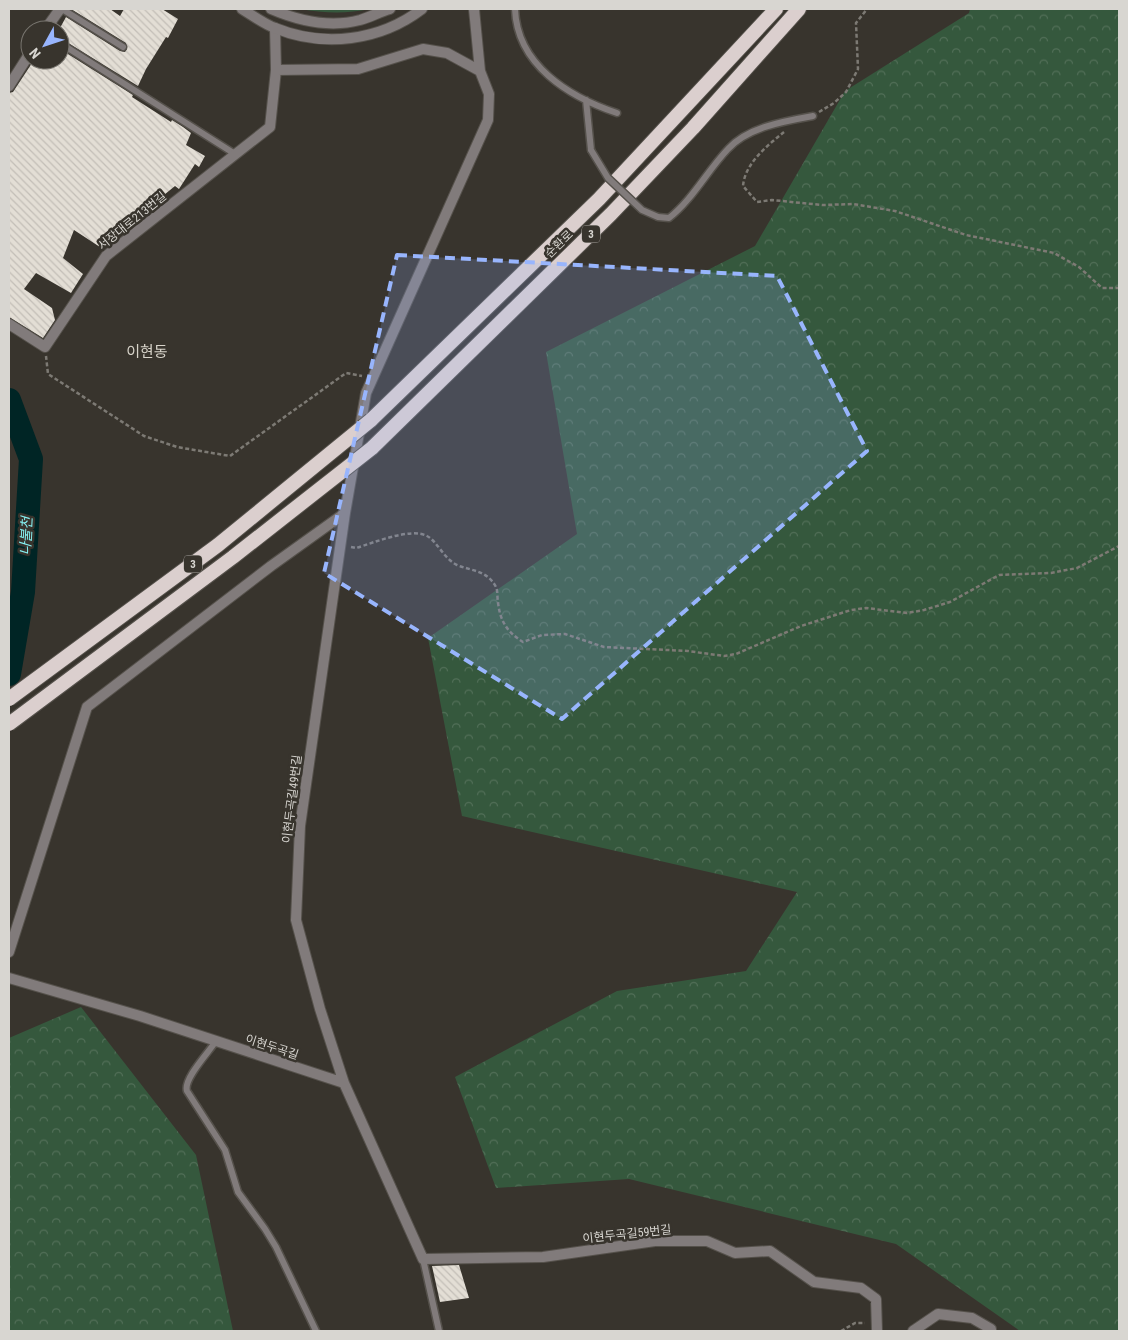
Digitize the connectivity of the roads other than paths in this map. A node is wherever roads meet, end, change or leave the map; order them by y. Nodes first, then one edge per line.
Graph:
1 (61, 9) edge
2 (242, 9) edge
3 (272, 9) edge
4 (390, 9) edge
5 (422, 9) edge
6 (474, 9) edge
7 (515, 9) edge
8 (776, 9) edge
9 (798, 9) edge
10 (53, 20) edge
11 (275, 28) junction
12 (123, 48) dead end
13 (70, 49) edge
14 (20, 69) edge
15 (276, 70) junction
16 (480, 71) junction
17 (9, 86) edge
18 (586, 100) junction
19 (617, 113) dead end
20 (813, 116) road end
21 (235, 154) junction
22 (9, 324) edge
23 (344, 513) junction
24 (9, 699) edge
25 (9, 724) edge
26 (9, 952) edge
27 (9, 978) edge
28 (216, 1041) junction
29 (344, 1083) junction
30 (423, 1259) junction
31 (316, 1331) edge
32 (439, 1331) edge
33 (877, 1331) edge
34 (913, 1331) edge
35 (991, 1331) edge

1 - 10 street
1 - 12 lane
2 - 11 street
3 - 4 street
5 - 11 street
6 - 16 street, 이현두곡길49번길
7 - 18 lane
8 - 24 highway, 순환로 / 3, bridge
9 - 25 highway, 순환로 / 3, bridge
11 - 15 street, 서장대로213번길
13 - 21 lane
14 - 17 street
15 - 16 street
15 - 21 street, 서장대로213번길
16 - 23 street, 이현두곡길49번길
18 - 19 lane
18 - 20 lane, bridge
21 - 22 street, 서장대로213번길
23 - 26 street
23 - 29 street, 이현두곡길49번길
27 - 28 street, 이현두곡길
28 - 29 street, 이현두곡길
28 - 31 lane
29 - 30 street
30 - 32 lane
30 - 33 street, 이현두곡길59번길
34 - 35 street

